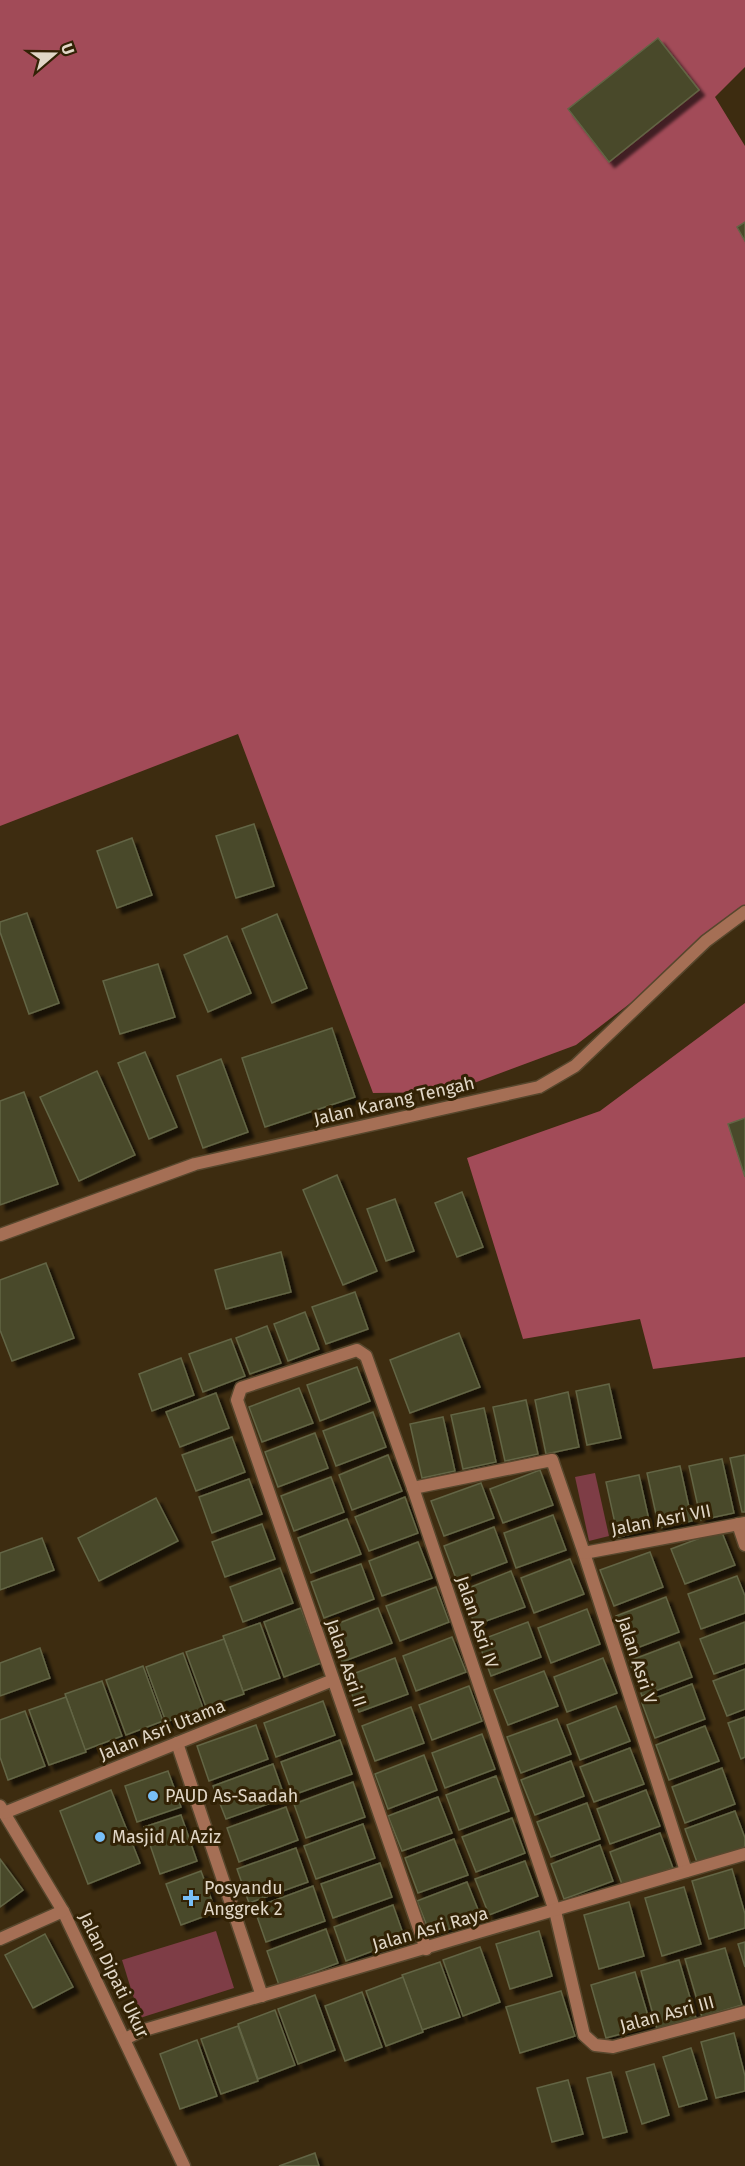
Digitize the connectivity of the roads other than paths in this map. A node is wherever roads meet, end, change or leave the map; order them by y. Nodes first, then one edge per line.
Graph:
1 (745, 912) edge
2 (0, 1235) edge
3 (357, 1350) joint
4 (413, 1488) junction
5 (742, 1523) edge
6 (745, 1545) edge
7 (584, 1553) junction
8 (333, 1680) junction
9 (177, 1743) junction
10 (2, 1810) edge
11 (745, 1854) edge
12 (686, 1872) junction
13 (63, 1911) junction
14 (555, 1911) junction
15 (0, 1940) edge
16 (426, 1949) junction
17 (262, 1996) junction
18 (745, 2012) edge
19 (125, 2039) junction
20 (184, 2166) edge

1 - 2 street, Jalan Karang Tengah
3 - 4 street, Jalan Asri IV
3 - 8 street, Jalan Asri II
4 - 7 street, Jalan Asri V
4 - 14 street, Jalan Asri IV
5 - 6 street
5 - 7 street, Jalan Asri VII
7 - 12 street, Jalan Asri V
8 - 9 street, Jalan Asri Utama
8 - 16 street, Jalan Asri II
9 - 10 street, Jalan Asri Utama
9 - 17 street
10 - 13 street, Jalan Dipati Ukur
11 - 12 street, Jalan Asri Raya
12 - 14 street, Jalan Asri Raya
13 - 15 street
13 - 19 street, Jalan Dipati Ukur
14 - 16 street, Jalan Asri Raya
14 - 18 street, Jalan Asri III
16 - 17 street, Jalan Asri Raya
17 - 19 street, Jalan Asri Raya
19 - 20 street, Jalan Dipati Ukur

